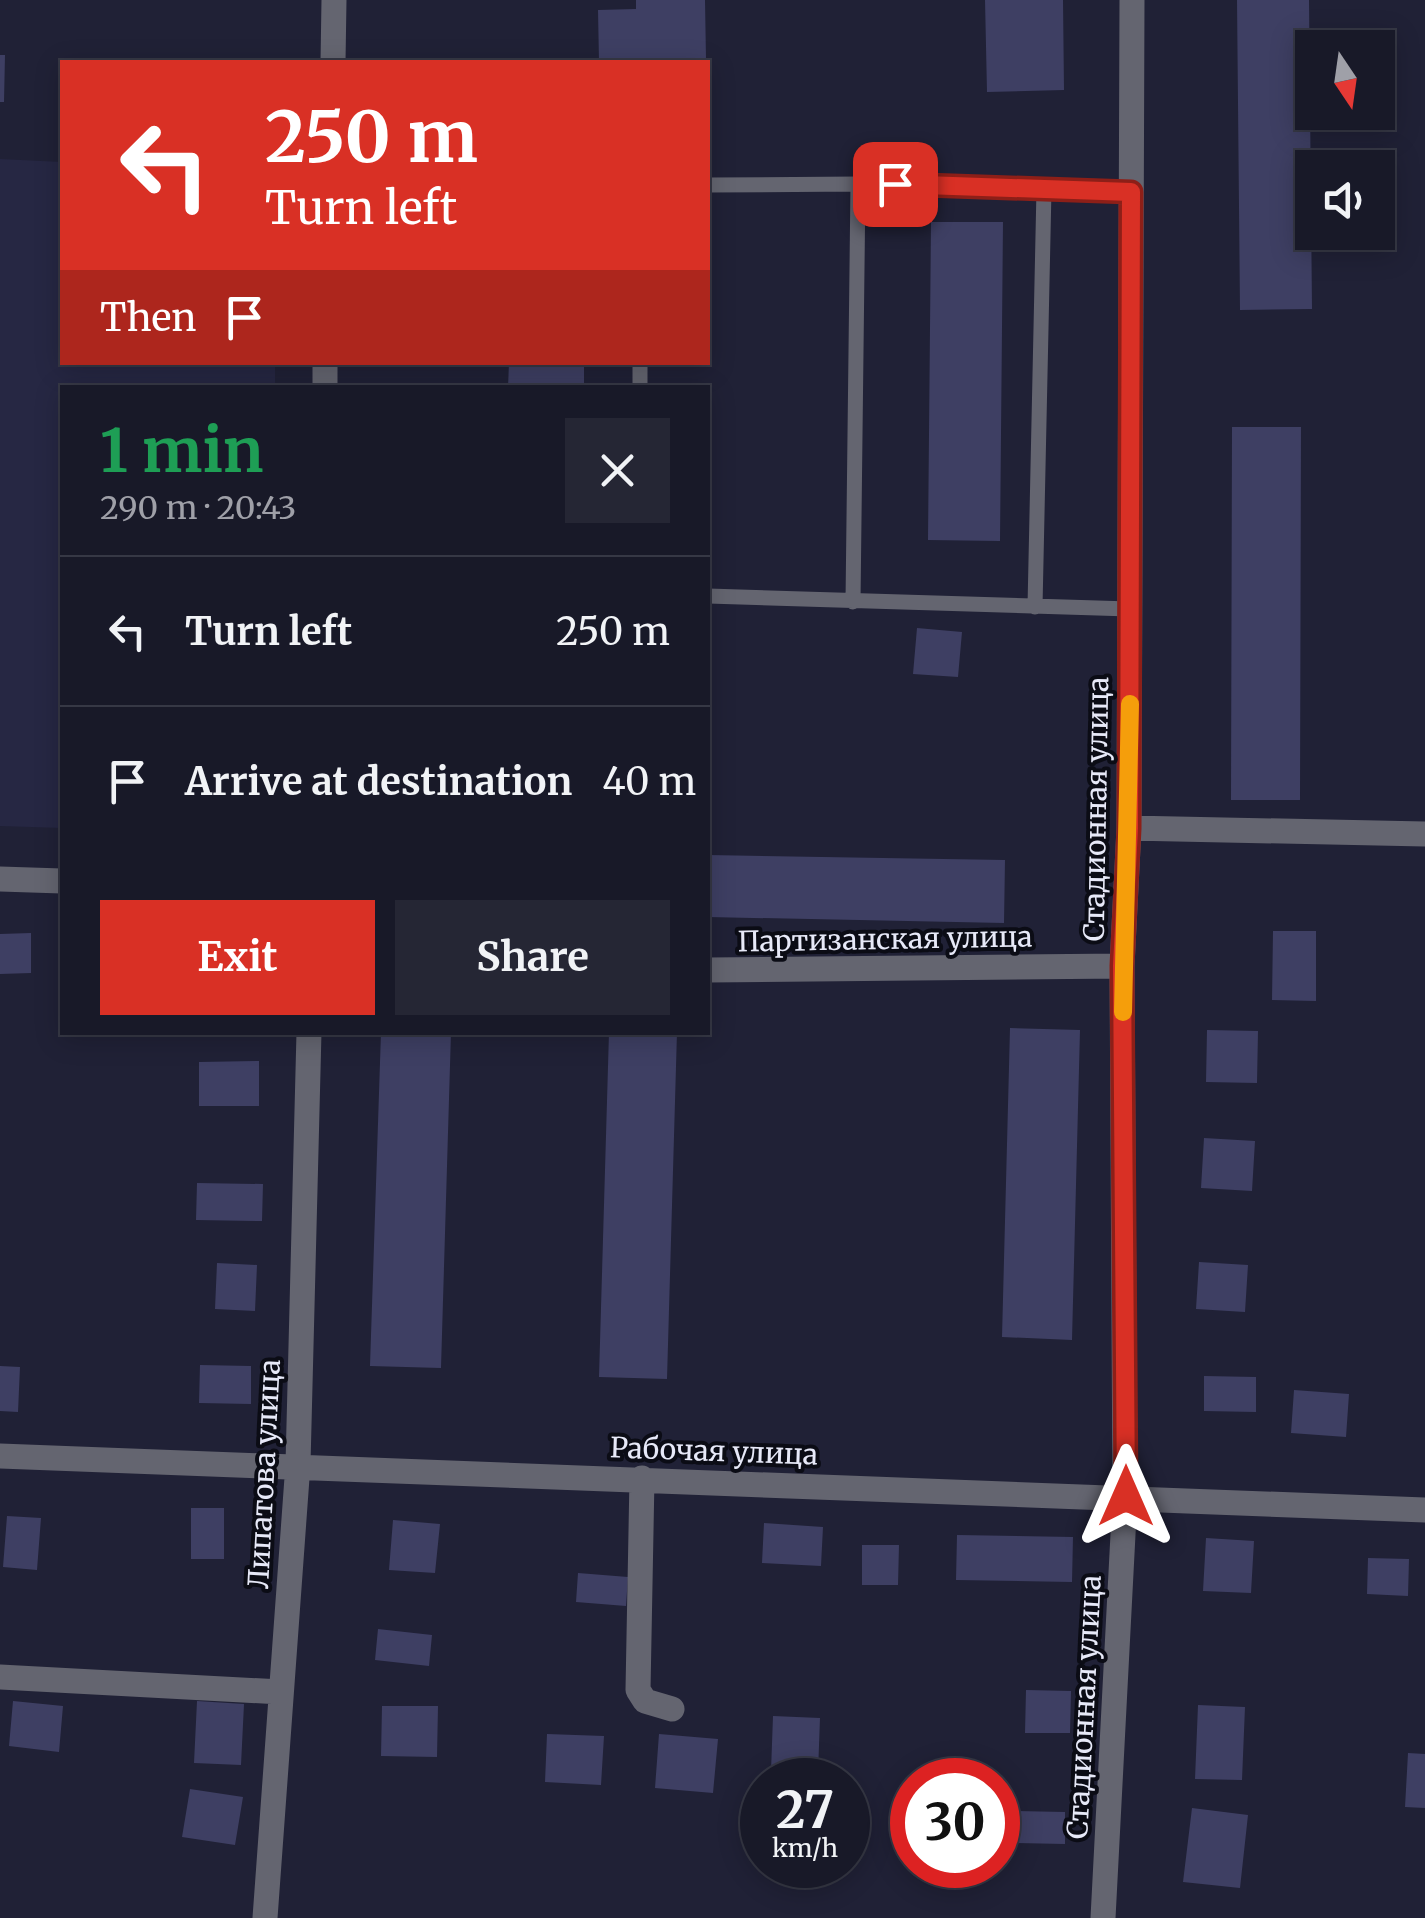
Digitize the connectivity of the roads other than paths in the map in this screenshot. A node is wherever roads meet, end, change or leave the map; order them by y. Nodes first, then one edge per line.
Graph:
1 (334, 0) edge
2 (1132, 0) edge
3 (333, 60) edge
4 (858, 184) junction
5 (710, 185) edge
6 (1044, 188) junction
7 (1131, 192) junction
8 (710, 596) edge
9 (853, 602) junction
10 (1035, 607) junction
11 (1130, 609) junction
12 (1129, 828) junction
13 (1425, 834) edge
14 (0, 879) edge
15 (60, 881) edge
16 (1122, 966) junction
17 (710, 970) edge
18 (309, 1035) edge
19 (0, 1456) edge
20 (298, 1464) junction
21 (642, 1478) junction
22 (1126, 1496) junction
23 (1425, 1510) edge
24 (0, 1678) edge
25 (282, 1692) junction
26 (672, 1709) dead end
27 (265, 1918) edge
28 (1103, 1918) edge

1 - 3 street
2 - 7 street, Стадионная улица
4 - 5 lane
4 - 6 lane
4 - 9 lane
6 - 7 lane
6 - 10 lane
7 - 11 street, Стадионная улица
8 - 9 lane
9 - 10 lane
10 - 11 lane
11 - 12 street, Стадионная улица
12 - 13 street
12 - 16 street, Стадионная улица
14 - 15 street
16 - 17 street, Партизанская улица
16 - 22 street, Стадионная улица
18 - 20 street, Липатова улица
19 - 20 street, Рабочая улица
20 - 21 street, Рабочая улица
20 - 25 street, Липатова улица
21 - 22 street, Рабочая улица
21 - 26 street
22 - 23 street, Рабочая улица
22 - 28 street, Стадионная улица
24 - 25 street
25 - 27 street, Липатова улица

